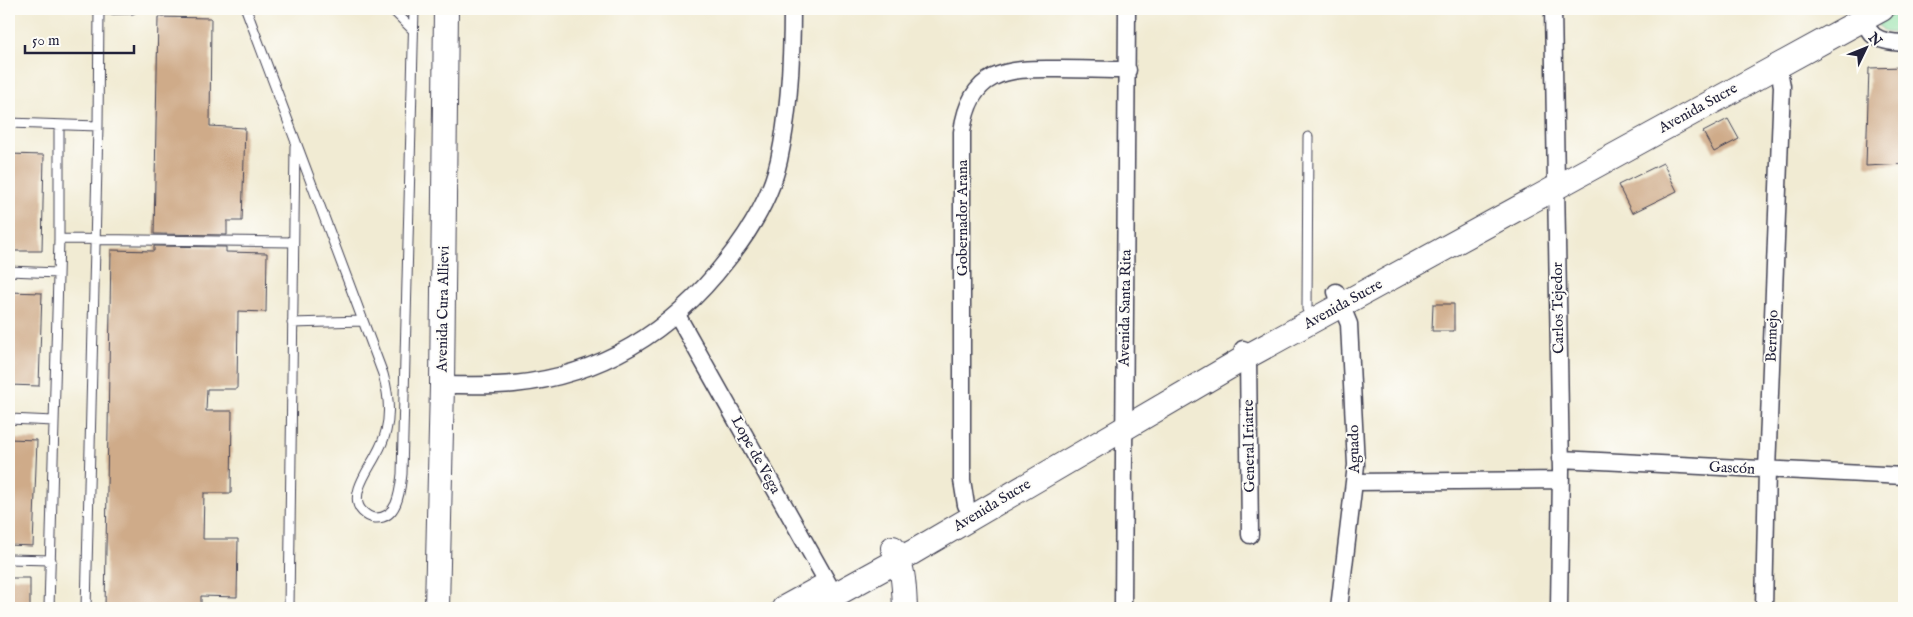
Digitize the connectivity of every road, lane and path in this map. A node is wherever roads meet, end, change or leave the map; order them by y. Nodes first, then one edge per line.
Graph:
1 (99, 9) edge
2 (132, 9) edge
3 (246, 9) edge
4 (392, 9) edge
5 (414, 9) edge
6 (446, 9) edge
7 (792, 9) edge
8 (1127, 9) edge
9 (1553, 9) edge
10 (1865, 11) edge
11 (413, 30) junction
12 (1904, 43) edge
13 (1778, 65) junction
14 (1128, 70) junction
15 (9, 123) edge
16 (59, 125) junction
17 (98, 126) junction
18 (1308, 137) dead end
19 (295, 139) junction
20 (1555, 180) junction
21 (59, 239) junction
22 (96, 240) junction
23 (294, 242) junction
24 (9, 271) edge
25 (58, 273) junction
26 (1339, 298) junction
27 (1307, 309) junction
28 (677, 315) junction
29 (363, 321) junction
30 (292, 323) junction
31 (1245, 352) junction
32 (442, 385) junction
33 (9, 419) edge
34 (1124, 420) junction
35 (54, 421) junction
36 (1560, 459) junction
37 (1767, 470) junction
38 (1904, 476) edge
39 (1560, 480) junction
40 (1354, 482) junction
41 (966, 506) junction
42 (1250, 535) dead end
43 (896, 553) junction
44 (9, 559) edge
45 (51, 560) junction
46 (832, 589) junction
47 (49, 608) edge
48 (86, 608) edge
49 (288, 608) edge
50 (437, 608) edge
51 (784, 608) edge
52 (811, 608) edge
53 (905, 608) edge
54 (1123, 608) edge
55 (1339, 608) edge
56 (1559, 608) edge
57 (1764, 608) edge

1 - 2 lane
1 - 17 lane
3 - 19 lane
4 - 11 lane
5 - 11 lane
6 - 32 main road, Avenida Cura Allievi
7 - 28 street
8 - 14 street, Avenida Santa Rita
9 - 20 street, Carlos Tejedor
10 - 12 street
10 - 13 main road, Avenida Sucre
10 - 20 main road, Avenida Sucre
11 - 29 lane
13 - 20 main road, Avenida Sucre
13 - 37 street, Bermejo
14 - 34 street, Avenida Santa Rita
14 - 41 street, Gobernador Arana
15 - 16 lane
16 - 17 lane
16 - 21 lane
17 - 22 lane
18 - 27 lane
19 - 23 lane
19 - 29 lane
20 - 26 main road, Avenida Sucre
20 - 36 street, Carlos Tejedor
21 - 22 lane
21 - 25 lane
22 - 23 lane
22 - 48 lane
23 - 30 lane
24 - 25 lane
25 - 35 lane
26 - 27 main road, Avenida Sucre
26 - 31 main road, Avenida Sucre
26 - 40 street, Aguado
27 - 31 main road, Avenida Sucre
28 - 32 street
28 - 46 street, Lope de Vega
29 - 30 lane
30 - 49 lane
31 - 34 main road, Avenida Sucre
31 - 42 street, General Iriarte
32 - 50 main road, Avenida Cura Allievi
33 - 35 lane
34 - 41 main road, Avenida Sucre
34 - 43 main road, Avenida Sucre
34 - 54 street, Avenida Santa Rita
35 - 45 lane
36 - 37 street, Gascón
36 - 39 street, Carlos Tejedor
37 - 38 street, Gascón
37 - 57 street, Bermejo
39 - 40 street
39 - 56 street, Carlos Tejedor
40 - 55 street, Aguado
41 - 43 main road, Avenida Sucre
43 - 46 main road, Avenida Sucre
43 - 53 main road
44 - 45 lane
45 - 47 lane
46 - 51 main road, Avenida Sucre
46 - 52 main road, Avenida Sucre

